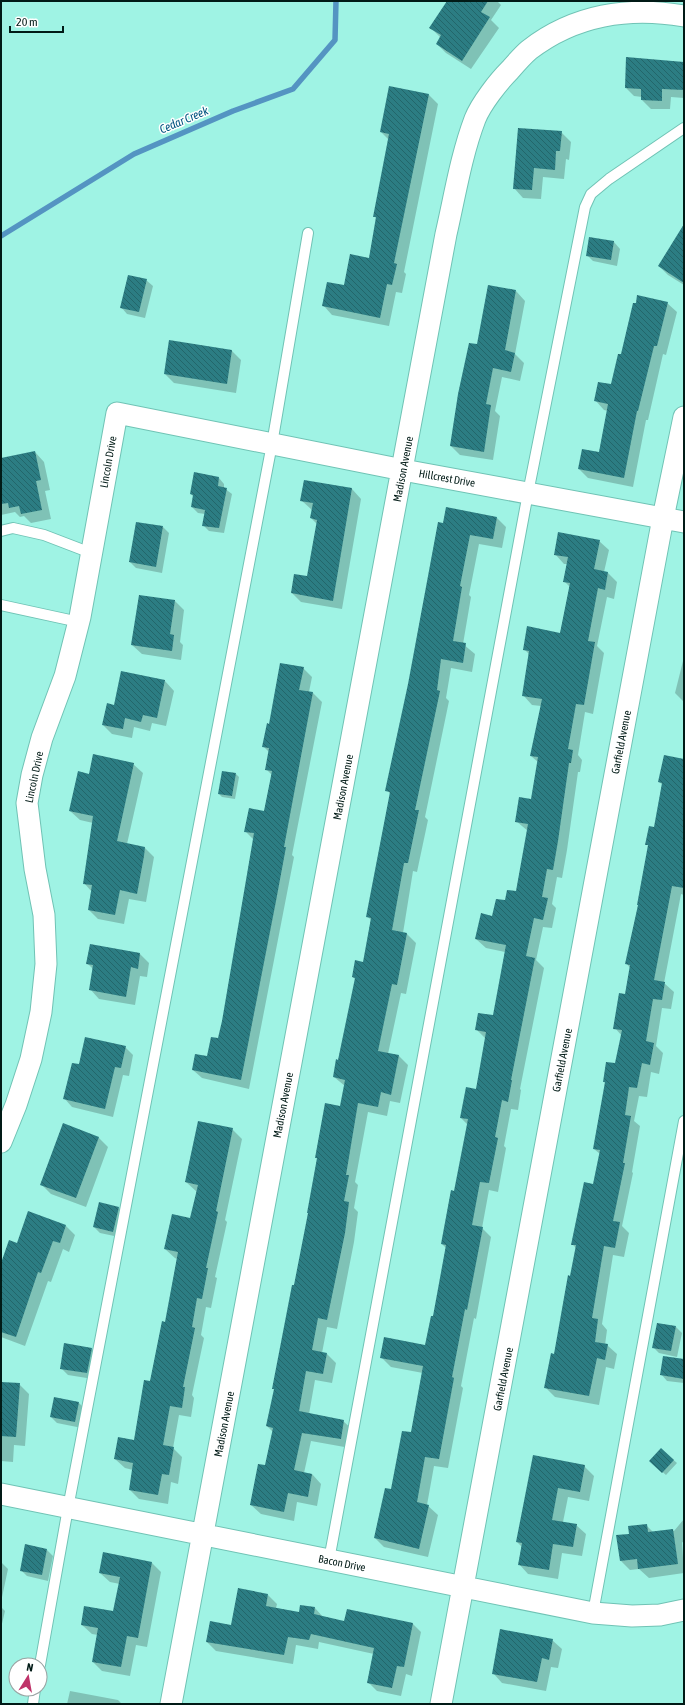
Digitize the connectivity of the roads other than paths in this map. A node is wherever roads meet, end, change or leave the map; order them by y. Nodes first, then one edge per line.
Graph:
1 (684, 16) edge
2 (684, 128) edge
3 (308, 233) dead end
4 (117, 413) joint
5 (684, 417) edge
6 (272, 444) junction
7 (403, 470) junction
8 (528, 493) junction
9 (663, 518) junction
10 (684, 522) edge
11 (1, 531) edge
12 (91, 553) junction
13 (1, 605) edge
14 (78, 622) junction
15 (684, 1121) edge
16 (1, 1142) edge
17 (1, 1494) edge
18 (68, 1508) junction
19 (203, 1535) junction
20 (329, 1560) junction
21 (464, 1587) junction
22 (684, 1610) edge
23 (593, 1613) junction
24 (41, 1657) edge
25 (171, 1704) edge
26 (441, 1704) edge

1 - 7 street, Madison Avenue
2 - 8 lane
3 - 6 lane
4 - 6 street, Hillcrest Drive
4 - 12 street, Lincoln Drive
5 - 9 street, Garfield Avenue
6 - 7 street, Hillcrest Drive
6 - 18 lane
7 - 8 street, Hillcrest Drive
7 - 19 street, Madison Avenue
8 - 9 street, Hillcrest Drive
8 - 20 lane
9 - 10 street, Hillcrest Drive
9 - 21 street, Garfield Avenue
11 - 12 lane
12 - 14 street, Lincoln Drive
13 - 14 lane
14 - 16 street, Lincoln Drive
15 - 23 lane
17 - 18 street, Bacon Drive
18 - 19 street, Bacon Drive
18 - 24 lane
19 - 20 street, Bacon Drive
19 - 25 street, Madison Avenue
20 - 21 street, Bacon Drive
21 - 23 street, Bacon Drive
21 - 26 street, Garfield Avenue
22 - 23 street, Bacon Drive

